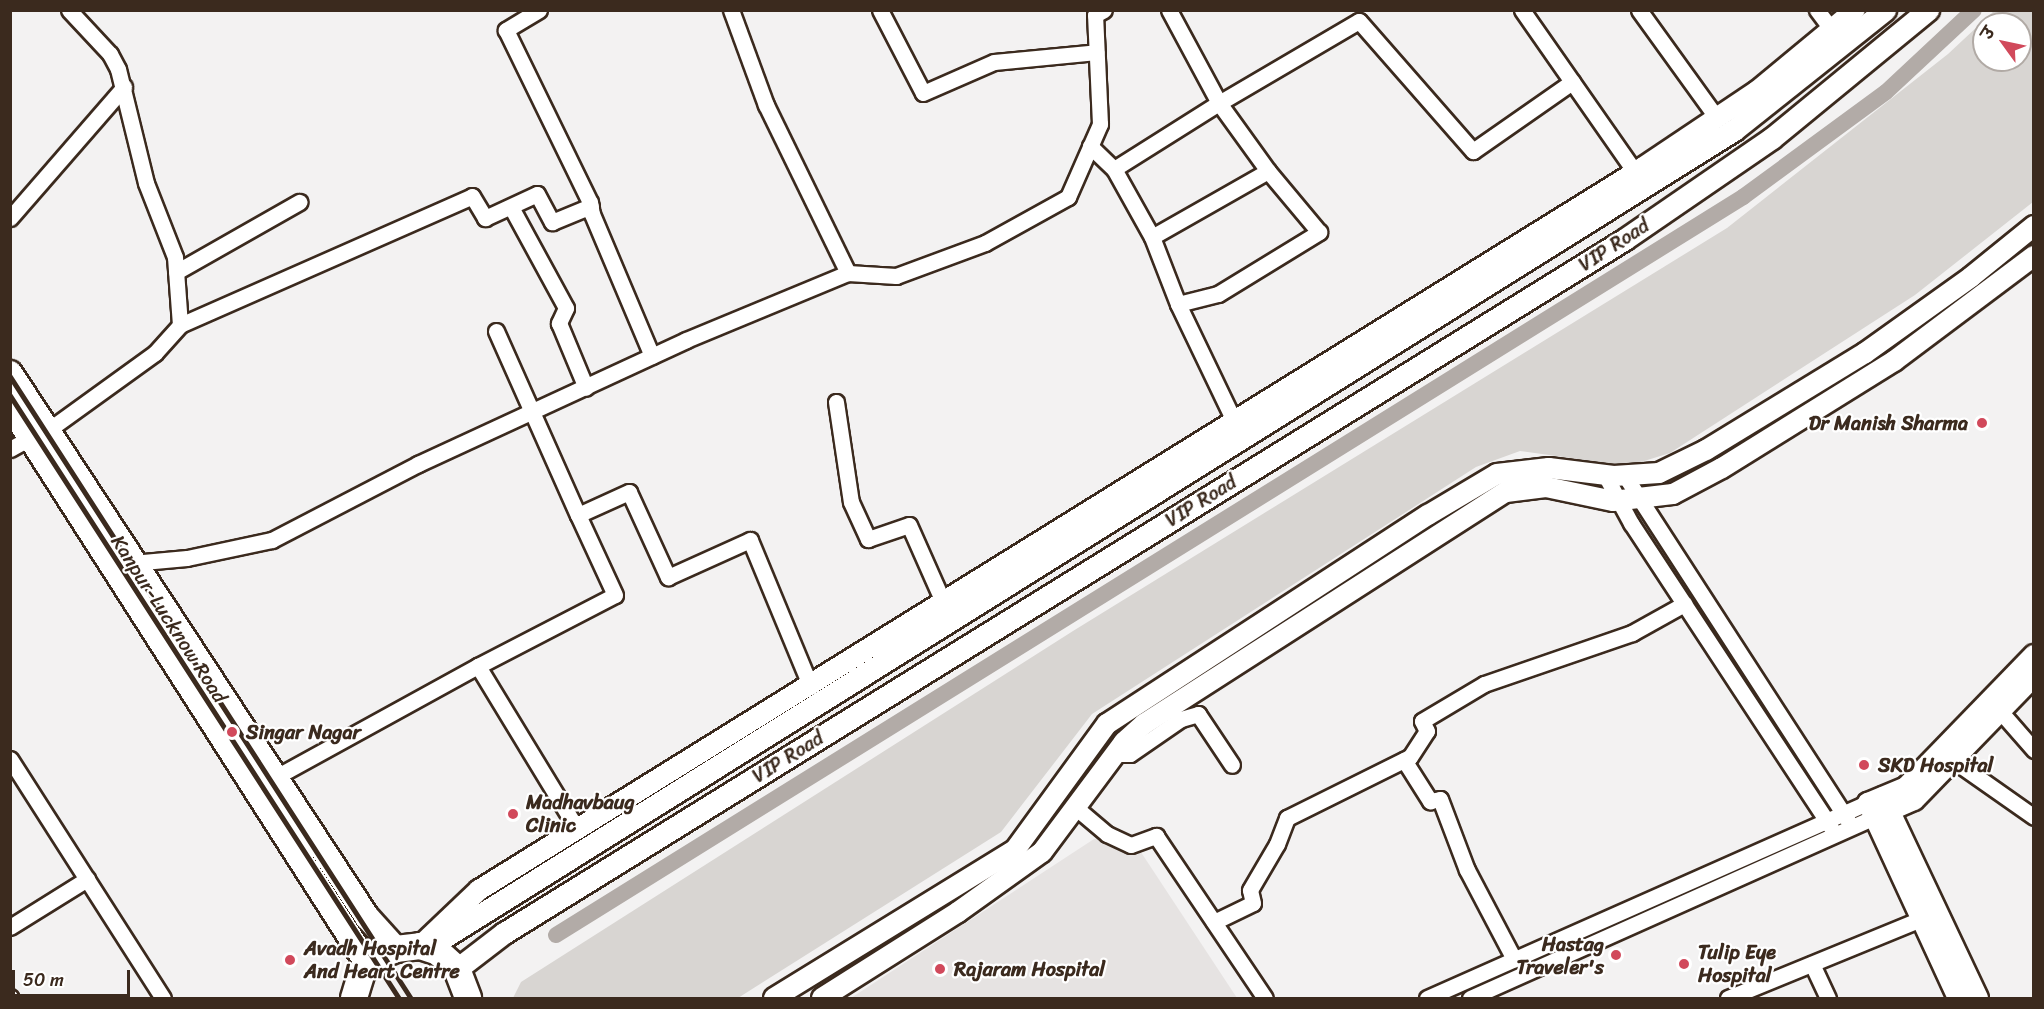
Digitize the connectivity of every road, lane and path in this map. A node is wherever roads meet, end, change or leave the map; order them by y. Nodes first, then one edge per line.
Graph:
1 (539, 10) edge
2 (731, 10) edge
3 (880, 10) edge
4 (1169, 10) edge
5 (1522, 10) edge
6 (1639, 10) edge
7 (1816, 10) edge
8 (1855, 10) edge
9 (1885, 10) edge
10 (1928, 10) edge
11 (73, 12) edge
12 (1095, 12) edge
13 (1832, 30) junction
14 (1097, 52) junction
15 (1572, 82) junction
16 (124, 87) junction
17 (1220, 103) junction
18 (1717, 118) junction
19 (1090, 146) junction
20 (1114, 169) junction
21 (1268, 171) junction
22 (1635, 172) junction
23 (299, 202) dead end
24 (591, 206) junction
25 (511, 207) junction
26 (10, 218) edge
27 (2034, 226) edge
28 (1152, 237) junction
29 (2034, 256) edge
30 (176, 272) junction
31 (848, 273) junction
32 (1179, 304) junction
33 (180, 325) junction
34 (496, 331) dead end
35 (652, 356) junction
36 (10, 374) edge
37 (586, 387) junction
38 (836, 402) dead end
39 (10, 406) edge
40 (533, 413) junction
41 (1235, 423) junction
42 (29, 440) edge
43 (1605, 475) junction
44 (1625, 476) junction
45 (1640, 498) junction
46 (1619, 501) junction
47 (578, 515) junction
48 (132, 563) junction
49 (1018, 568) junction
50 (944, 604) junction
51 (1684, 604) junction
52 (2034, 655) edge
53 (1742, 657) junction
54 (478, 666) junction
55 (1726, 667) junction
56 (2034, 676) edge
57 (811, 687) junction
58 (2000, 711) junction
59 (2034, 750) edge
60 (1116, 754) junction
61 (10, 759) edge
62 (1085, 759) junction
63 (1404, 760) junction
64 (1953, 760) junction
65 (1232, 765) dead end
66 (1102, 772) junction
67 (274, 778) junction
68 (1075, 807) junction
69 (1879, 807) junction
70 (1843, 813) junction
71 (2034, 817) edge
72 (1826, 820) junction
73 (1852, 827) junction
74 (577, 829) junction
75 (1836, 834) junction
76 (87, 879) junction
77 (1921, 919) junction
78 (1214, 922) junction
79 (10, 927) edge
80 (414, 948) junction
81 (1514, 959) junction
82 (1812, 964) junction
83 (368, 965) junction
84 (457, 969) junction
85 (352, 997) edge
86 (163, 999) edge
87 (468, 999) edge
88 (774, 999) edge
89 (822, 999) edge
90 (1265, 999) edge
91 (1427, 999) edge
92 (1470, 999) edge
93 (1728, 999) edge
94 (1828, 999) edge
95 (1958, 999) edge
96 (1978, 999) edge

1 - 24 street
2 - 31 street
3 - 14 street
4 - 17 street
5 - 15 street
6 - 18 street
7 - 13 street
8 - 13 street, VIP Road
9 - 49 main road, VIP Road
10 - 84 main road, VIP Road
11 - 16 street
12 - 14 street
13 - 18 street, VIP Road
14 - 19 street
15 - 17 street
15 - 22 street
16 - 26 street
16 - 30 street
17 - 20 street
17 - 21 street
18 - 22 street, VIP Road
19 - 20 street
19 - 31 street
20 - 28 street
21 - 28 street
21 - 32 street
22 - 41 street, VIP Road
23 - 30 street
24 - 25 street
24 - 35 street
25 - 33 street
25 - 37 street
27 - 44 street
28 - 32 street
29 - 45 street
30 - 33 street
31 - 35 street
32 - 41 street
33 - 42 street
34 - 40 street
35 - 37 street
36 - 42 main road, Kanpur-Lucknow Road
37 - 40 street
38 - 50 street
39 - 42 main road, Kanpur-Lucknow Road
40 - 47 street
40 - 48 street
41 - 49 street, VIP Road
42 - 48 main road, Kanpur-Lucknow Road
42 - 83 main road, Kanpur-Lucknow Road
43 - 44 street
43 - 46 street
43 - 62 street
44 - 45 street
45 - 46 street
45 - 53 street
46 - 51 street
46 - 60 street
47 - 54 street
47 - 57 street
48 - 67 main road, Kanpur-Lucknow Road
49 - 50 street, VIP Road
49 - 80 main road, VIP Road
50 - 57 street, VIP Road
51 - 55 street
51 - 63 street
52 - 69 street
53 - 55 street
53 - 70 street
54 - 67 street
54 - 74 street
55 - 72 street
56 - 58 street
57 - 74 street, VIP Road
58 - 59 street
58 - 64 street
60 - 65 street
60 - 66 street
61 - 76 street
62 - 66 street
62 - 88 street
63 - 78 street
63 - 81 street
64 - 69 street
64 - 71 street
66 - 68 street
67 - 80 main road, Kanpur-Lucknow Road
68 - 78 street
68 - 89 street
69 - 70 street
69 - 73 street
69 - 77 street
69 - 96 street
70 - 72 street
70 - 73 street
72 - 75 street
72 - 81 street
73 - 75 street
74 - 80 street, VIP Road
75 - 92 street
76 - 79 street
76 - 86 street
77 - 82 street
77 - 95 street
78 - 90 street
80 - 83 highway
80 - 84 highway
81 - 91 street
82 - 93 street
82 - 94 street
83 - 85 highway
84 - 87 highway

